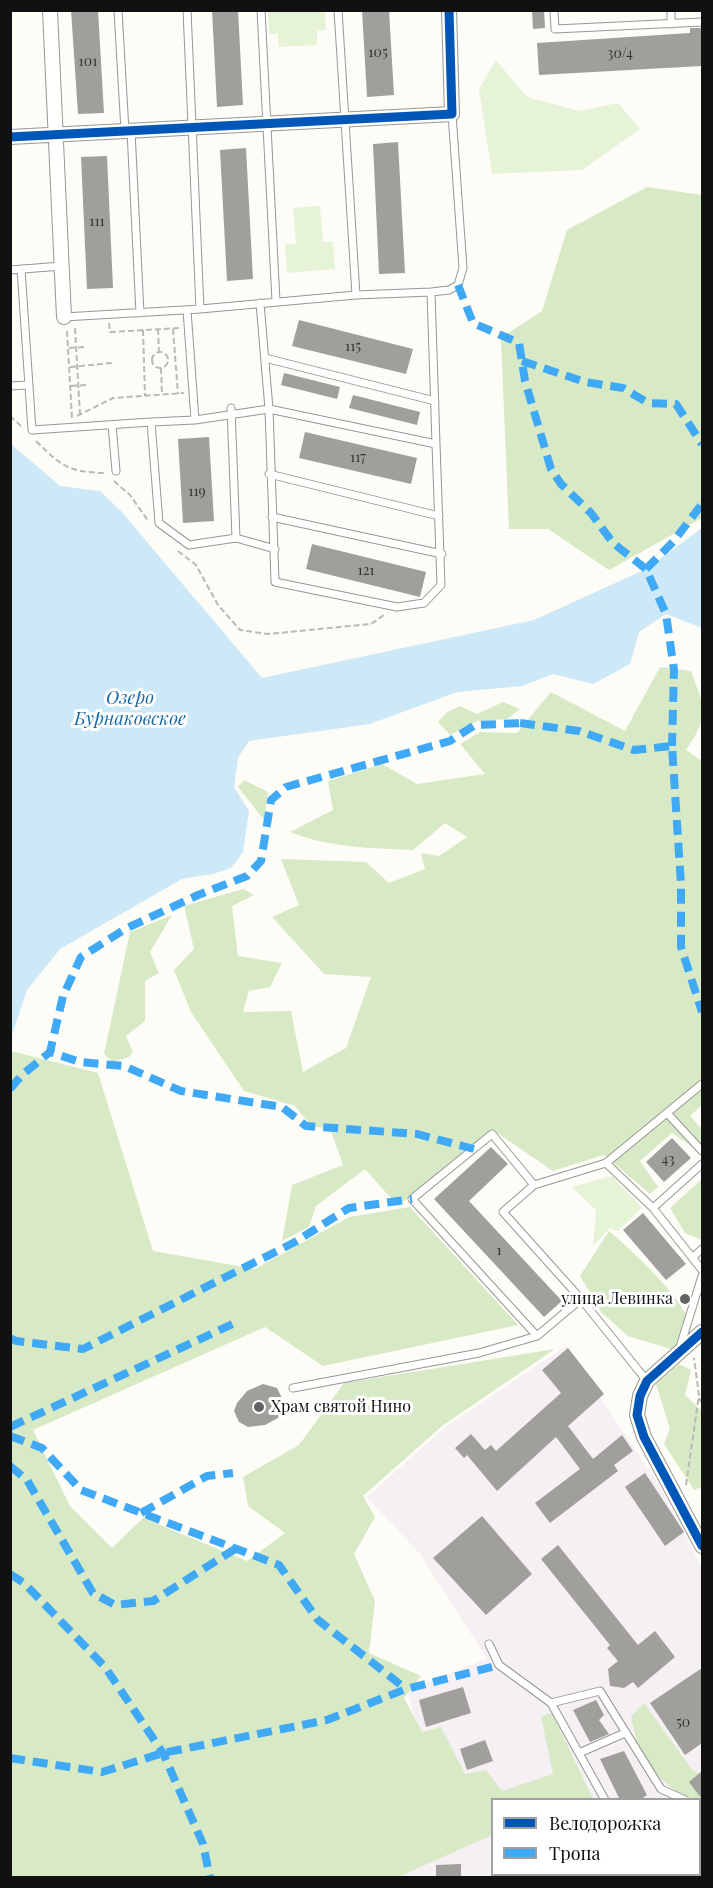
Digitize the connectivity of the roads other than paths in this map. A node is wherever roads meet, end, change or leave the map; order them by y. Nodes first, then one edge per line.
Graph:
1 (50, 10) edge
2 (118, 10) edge
3 (187, 10) edge
4 (261, 10) edge
5 (338, 10) edge
6 (449, 10) edge
7 (554, 10) edge
8 (671, 10) edge
9 (702, 22) edge
10 (671, 24) junction
11 (452, 114) junction
12 (345, 119) junction
13 (269, 122) junction
14 (192, 128) junction
15 (128, 131) junction
16 (56, 135) junction
17 (10, 137) edge
18 (62, 266) junction
19 (21, 269) junction
20 (10, 270) edge
21 (431, 292) junction
22 (356, 295) junction
23 (276, 301) junction
24 (260, 303) junction
25 (200, 309) junction
26 (187, 310) junction
27 (140, 312) junction
28 (68, 321) joint
29 (264, 358) junction
30 (29, 385) junction
31 (10, 386) edge
32 (435, 401) junction
33 (269, 409) junction
34 (232, 412) junction
35 (195, 420) junction
36 (151, 422) junction
37 (112, 425) junction
38 (436, 444) junction
39 (116, 471) dead end
40 (269, 474) junction
41 (439, 516) junction
42 (272, 517) junction
43 (236, 538) junction
44 (275, 549) junction
45 (442, 554) junction
46 (702, 1084) edge
47 (667, 1113) junction
48 (702, 1151) edge
49 (606, 1163) junction
50 (702, 1164) edge
51 (534, 1185) junction
52 (652, 1208) junction
53 (702, 1249) edge
54 (693, 1257) junction
55 (702, 1270) edge
56 (702, 1275) edge
57 (581, 1299) junction
58 (537, 1336) junction
59 (698, 1338) edge
60 (678, 1354) junction
61 (646, 1381) junction
62 (293, 1388) dead end
63 (702, 1546) edge
64 (489, 1644) dead end
65 (551, 1703) junction
66 (625, 1733) junction
67 (579, 1753) junction
68 (604, 1798) edge
69 (681, 1798) edge

1 - 16 street
2 - 15 lane
3 - 14 lane
4 - 13 lane
5 - 12 lane
6 - 11 street
7 - 10 lane
8 - 10 lane
9 - 10 lane
11 - 12 street
11 - 21 lane
12 - 13 street
12 - 22 lane
13 - 14 street
13 - 23 lane
14 - 15 street
14 - 25 lane
15 - 16 street
15 - 27 lane
16 - 17 street
16 - 18 street
18 - 19 lane
18 - 28 street
19 - 20 lane
19 - 30 lane
21 - 22 lane
21 - 32 lane
22 - 23 lane
23 - 24 lane
24 - 25 lane
24 - 29 lane
25 - 26 lane
26 - 27 lane
26 - 35 lane
27 - 28 lane
29 - 32 lane
29 - 33 lane
30 - 31 lane
30 - 37 lane
32 - 38 lane
33 - 34 lane
33 - 38 lane
33 - 40 lane
34 - 35 lane
34 - 43 lane
35 - 36 lane
36 - 37 lane
36 - 43 lane
37 - 39 lane
38 - 41 lane
40 - 41 lane
40 - 42 lane
41 - 45 lane
42 - 44 lane
42 - 45 lane
43 - 44 lane
44 - 45 lane
46 - 47 lane
47 - 48 lane
47 - 49 lane
49 - 51 lane
49 - 52 lane
50 - 52 lane
51 - 57 lane
51 - 58 lane
52 - 54 lane
53 - 54 lane
54 - 55 lane
56 - 60 lane
57 - 58 lane
57 - 61 lane
58 - 62 lane
59 - 60 street
60 - 61 street
61 - 63 street
64 - 65 lane
65 - 66 lane
65 - 67 lane
66 - 67 lane
66 - 69 lane
67 - 68 lane

